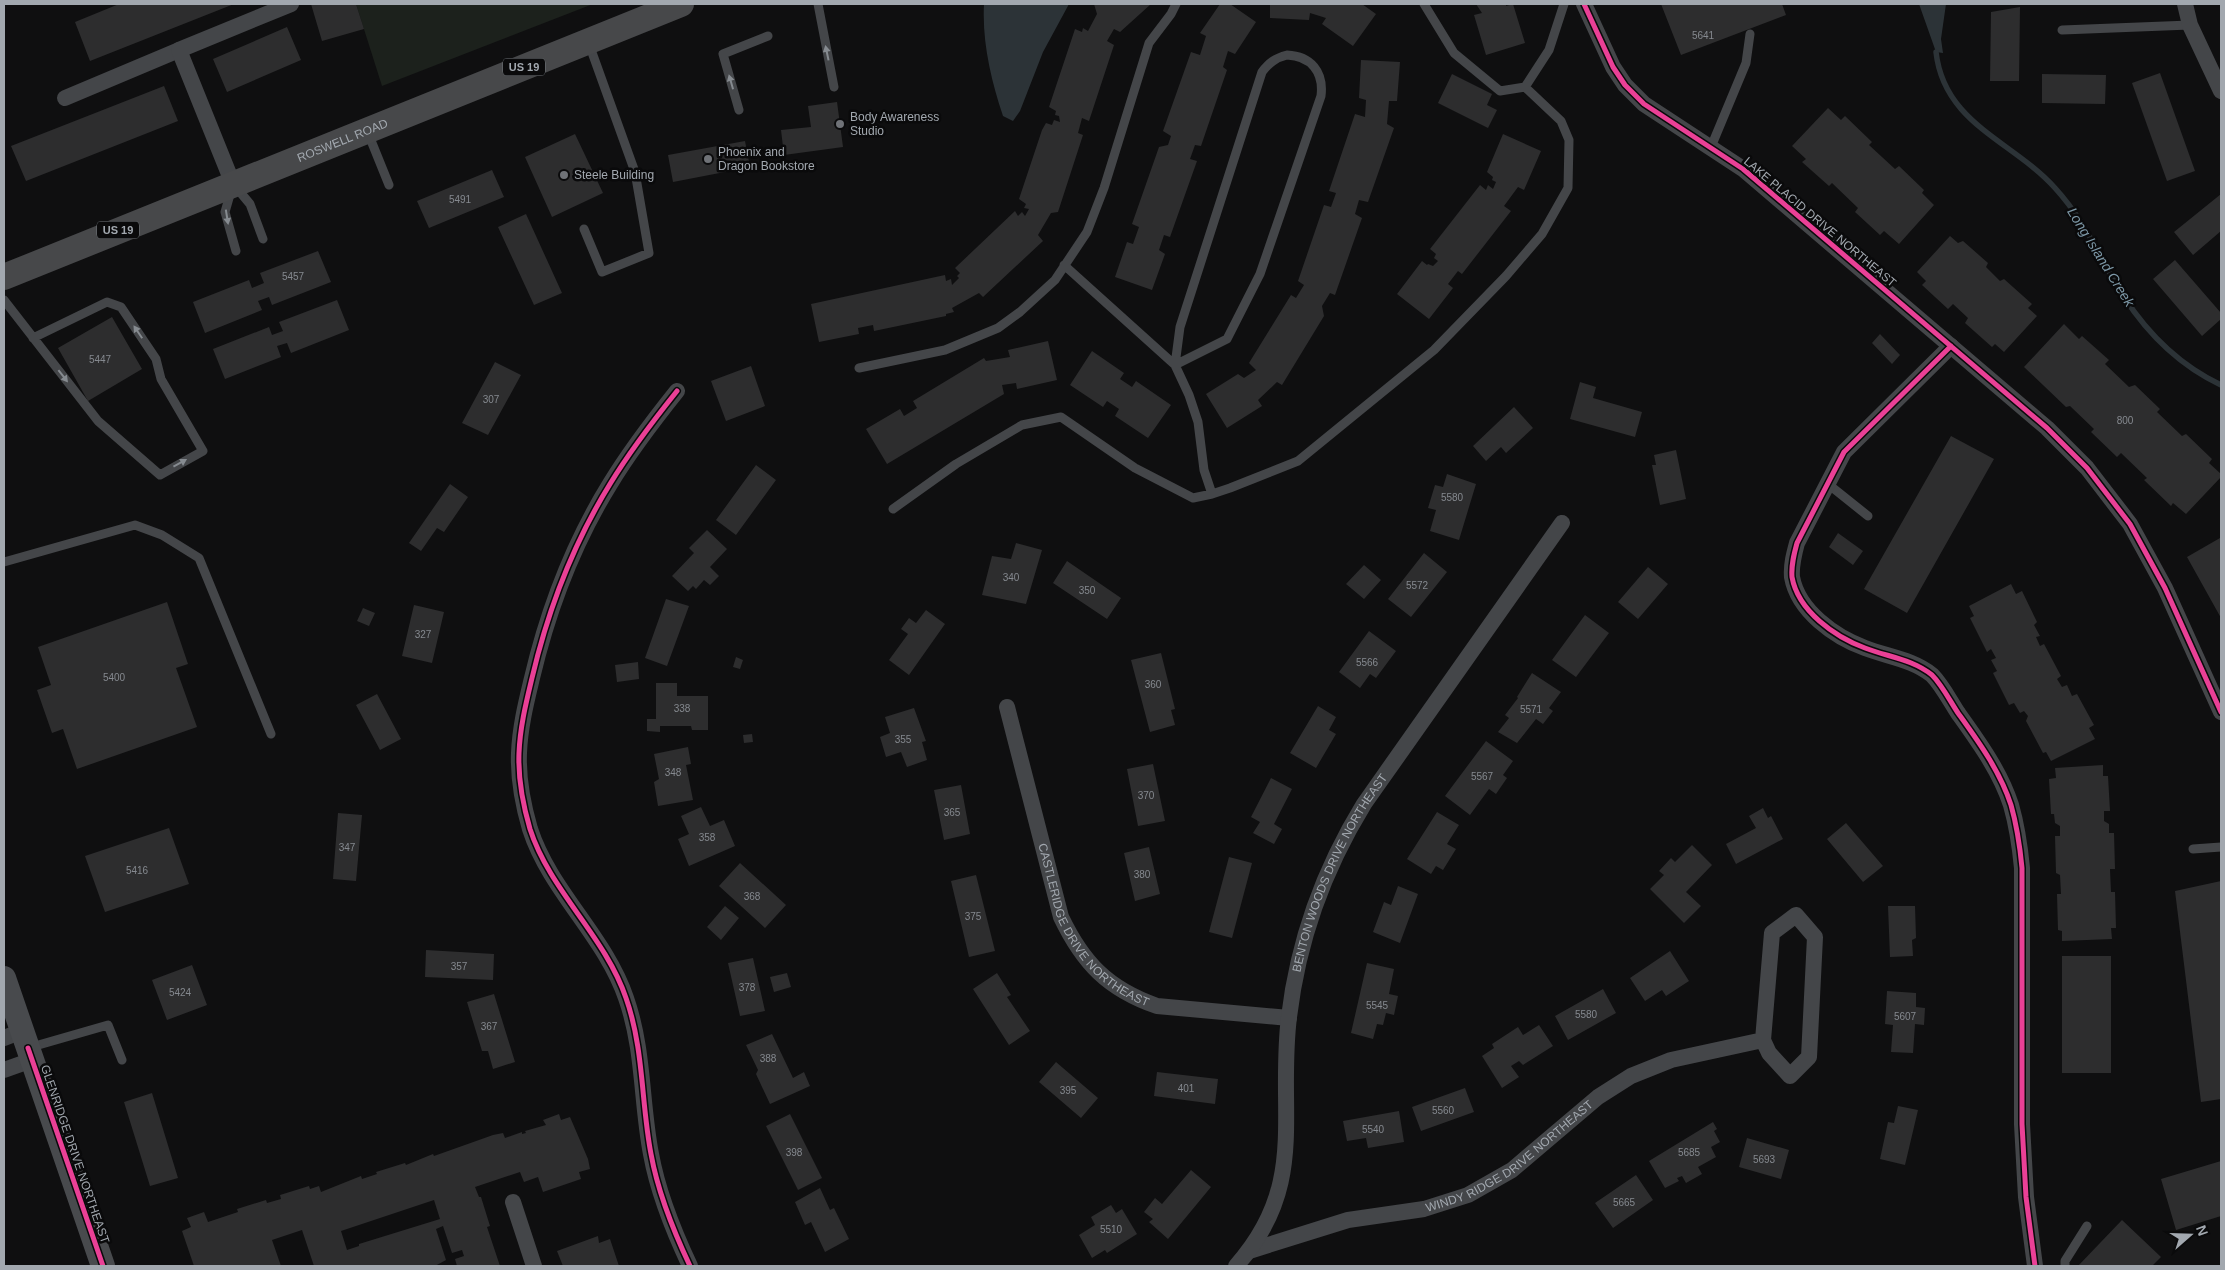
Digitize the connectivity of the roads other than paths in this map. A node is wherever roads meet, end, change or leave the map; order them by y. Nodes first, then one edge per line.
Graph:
1 (291, 4) edge
2 (681, 4) edge
3 (818, 4) edge
4 (1176, 4) edge
5 (1424, 4) edge
6 (1564, 4) edge
7 (1584, 4) edge
8 (2185, 4) edge
9 (2190, 25) junction
10 (2062, 30) dead end
11 (1750, 34) dead end
12 (768, 36) dead end
13 (588, 41) junction
14 (179, 50) junction
15 (834, 87) dead end
16 (1525, 87) junction
17 (2221, 91) edge
18 (65, 98) dead end
19 (739, 110) dead end
20 (367, 130) junction
21 (1711, 147) junction
22 (233, 184) junction
23 (389, 185) dead end
24 (584, 229) dead end
25 (263, 239) dead end
26 (236, 251) dead end
27 (1064, 265) junction
28 (4, 277) edge
29 (4, 300) edge
30 (33, 338) junction
31 (1951, 346) junction
32 (1175, 365) junction
33 (860, 368) dead end
34 (677, 391) dead end
35 (1828, 484) junction
36 (1212, 494) junction
37 (893, 508) dead end
38 (1868, 516) dead end
39 (1562, 523) dead end
40 (4, 562) edge
41 (1007, 707) dead end
42 (2221, 712) edge
43 (271, 734) dead end
44 (2221, 847) edge
45 (2193, 849) dead end
46 (4, 978) edge
47 (1289, 1018) junction
48 (1763, 1040) junction
49 (21, 1044) edge
50 (122, 1060) dead end
51 (4, 1070) edge
52 (513, 1202) dead end
53 (2087, 1226) dead end
54 (1249, 1251) junction
55 (103, 1266) edge
56 (534, 1266) edge
57 (690, 1266) edge
58 (1236, 1266) edge
59 (2035, 1266) edge
60 (2065, 1266) edge

1 - 14 street
2 - 13 main road, ROSWELL ROAD / US 19
15 -> 3 lane
4 - 27 lane
5 - 16 lane
6 - 16 lane
7 - 21 street, LAKE PLACID DRIVE NORTHEAST
8 - 9 street
9 - 10 lane
9 - 17 street
11 - 21 lane
19 -> 12 lane
13 - 20 main road, ROSWELL ROAD / US 19
13 - 24 lane
14 - 18 street
14 - 22 street
16 - 36 lane
20 - 22 main road, ROSWELL ROAD / US 19
20 - 23 lane
21 - 31 street, LAKE PLACID DRIVE NORTHEAST
22 - 25 lane
22 -> 26 lane
22 - 28 main road, ROSWELL ROAD / US 19
27 - 32 lane
27 - 33 lane
29 - 30 lane
30 -> 30 lane
31 - 35 street
31 - 42 street, LAKE PLACID DRIVE NORTHEAST
32 - 32 lane
32 - 36 lane
34 - 57 street
35 - 38 lane
35 - 59 street
36 - 37 lane
39 - 47 street, BENTON WOODS DRIVE NORTHEAST
40 - 43 lane
41 - 47 street, CASTLERIDGE DRIVE NORTHEAST
44 - 45 lane
46 - 49 main road, GLENRIDGE DRIVE NORTHEAST
47 - 54 street, BENTON WOODS DRIVE NORTHEAST
48 - 48 street
48 - 54 street, WINDY RIDGE DRIVE NORTHEAST
49 - 50 lane
49 - 51 street
49 - 55 main road, GLENRIDGE DRIVE NORTHEAST
52 - 56 street
53 - 60 lane
54 - 58 street, BENTON WOODS DRIVE NORTHEAST

